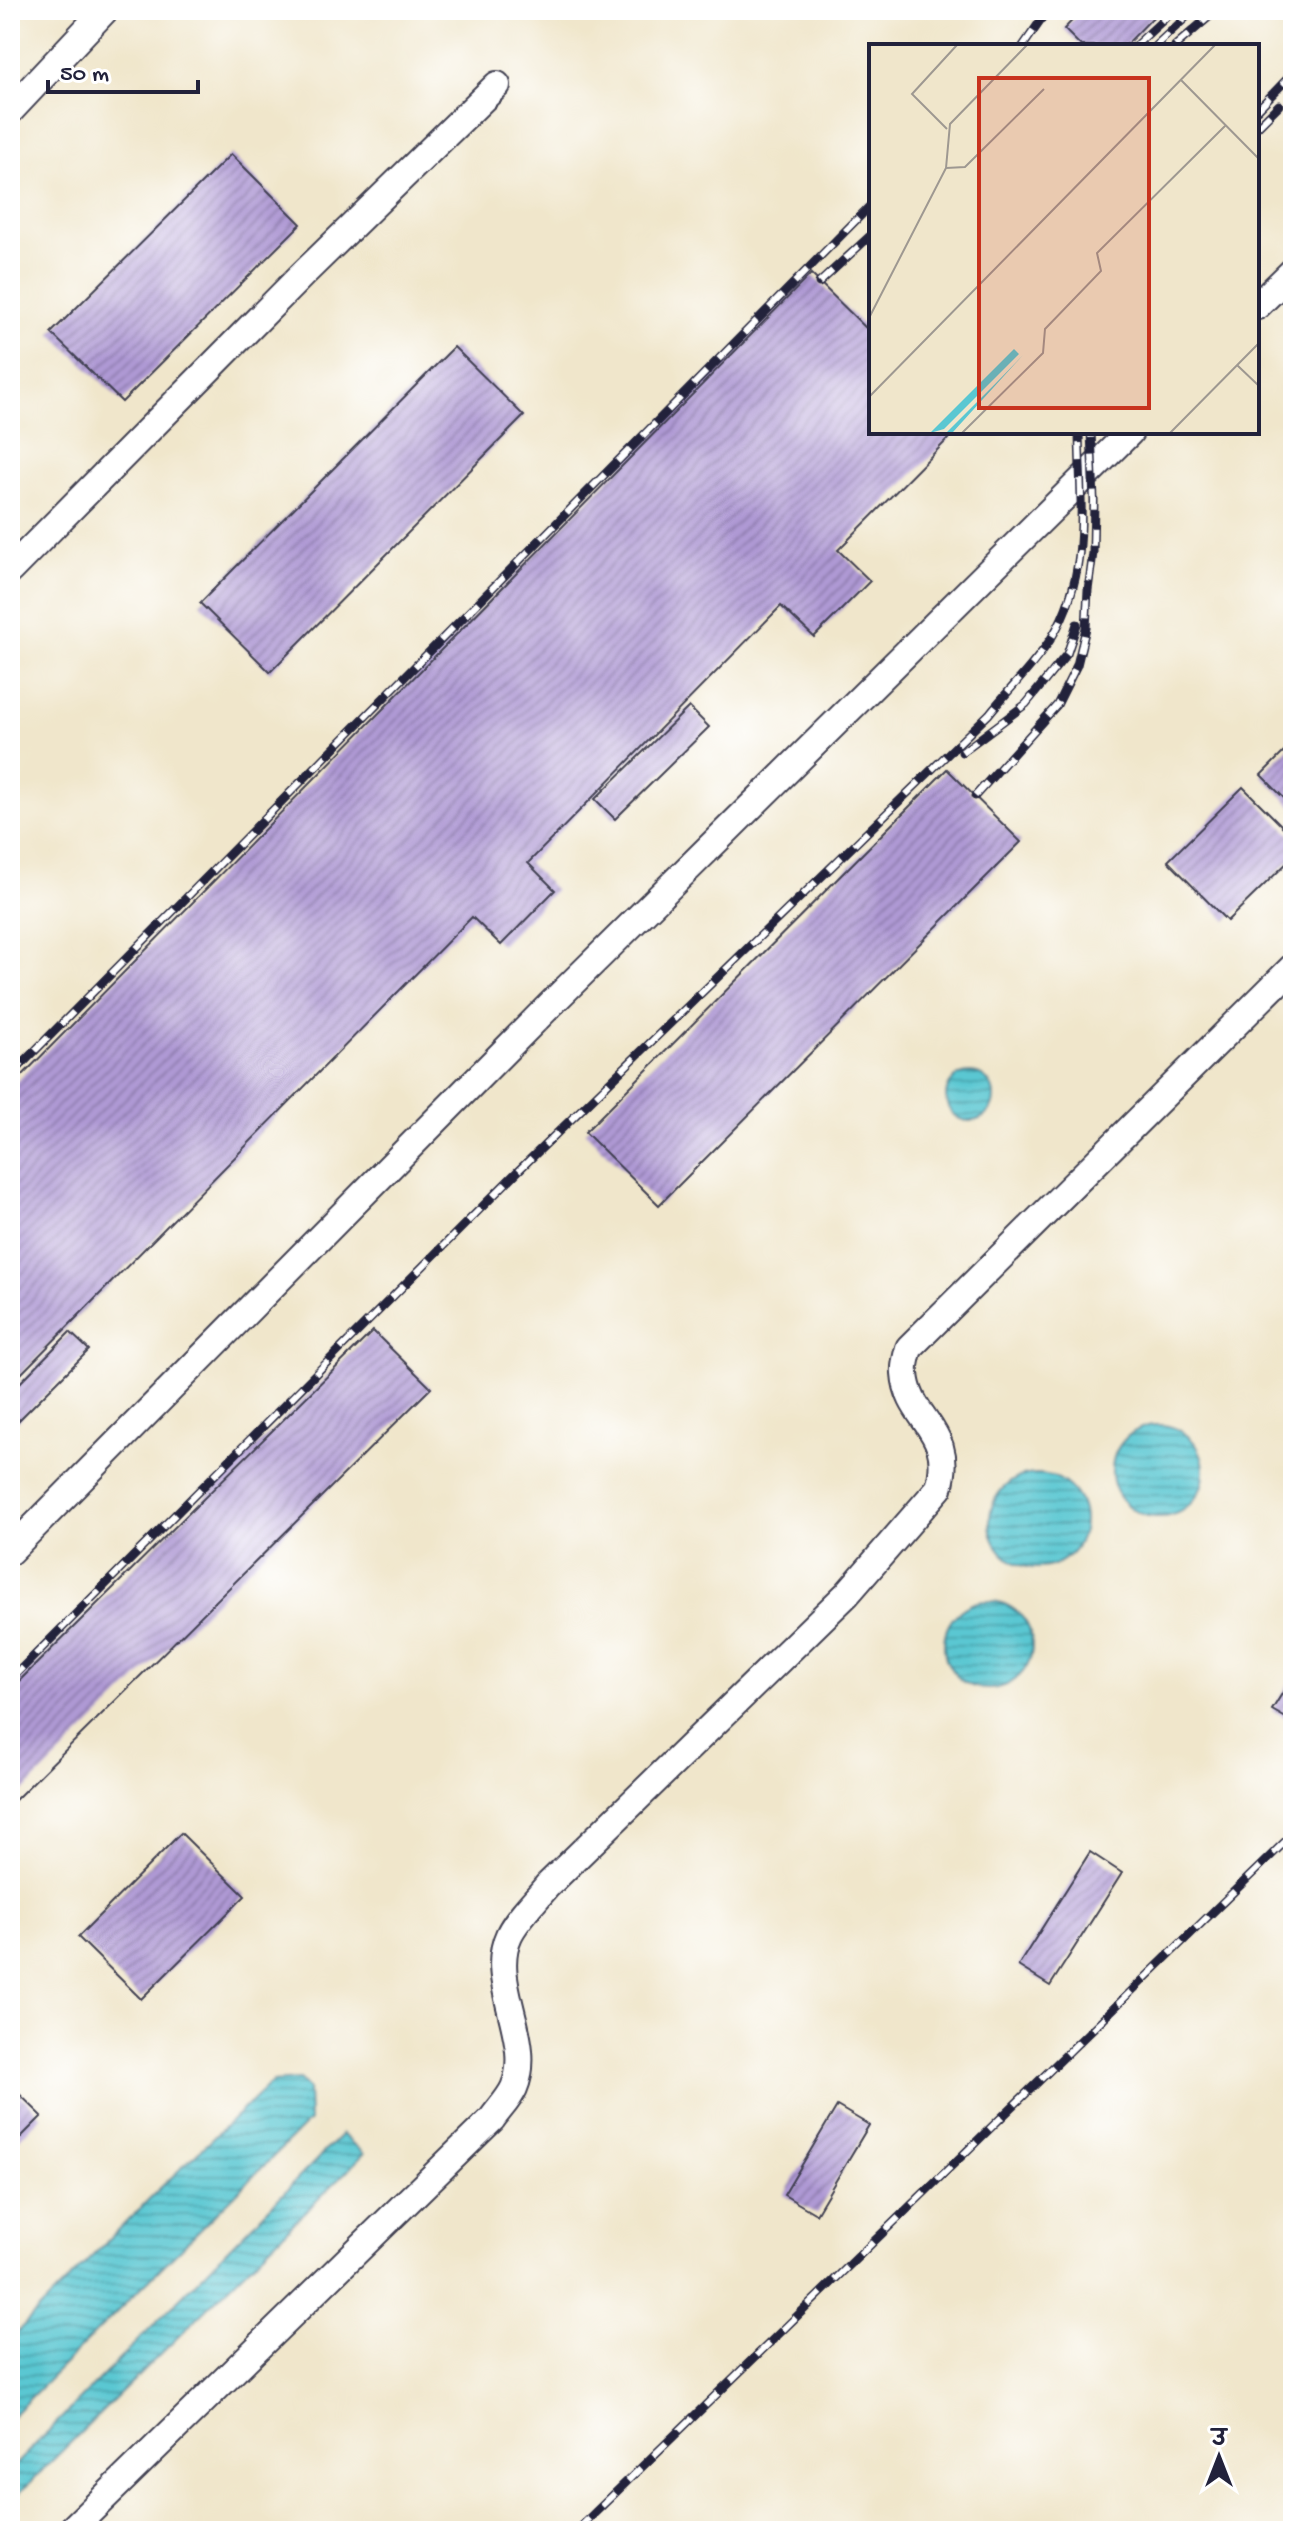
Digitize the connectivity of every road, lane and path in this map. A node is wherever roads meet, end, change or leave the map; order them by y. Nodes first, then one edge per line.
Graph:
1 (105, 10) edge
2 (497, 85) dead end
3 (10, 111) edge
4 (1293, 271) edge
5 (1259, 304) edge
6 (1128, 434) edge
7 (10, 570) edge
8 (1293, 967) edge
9 (10, 1551) edge
10 (70, 2531) edge

1 - 3 lane
2 - 7 lane
4 - 5 lane
6 - 9 lane
8 - 10 lane

